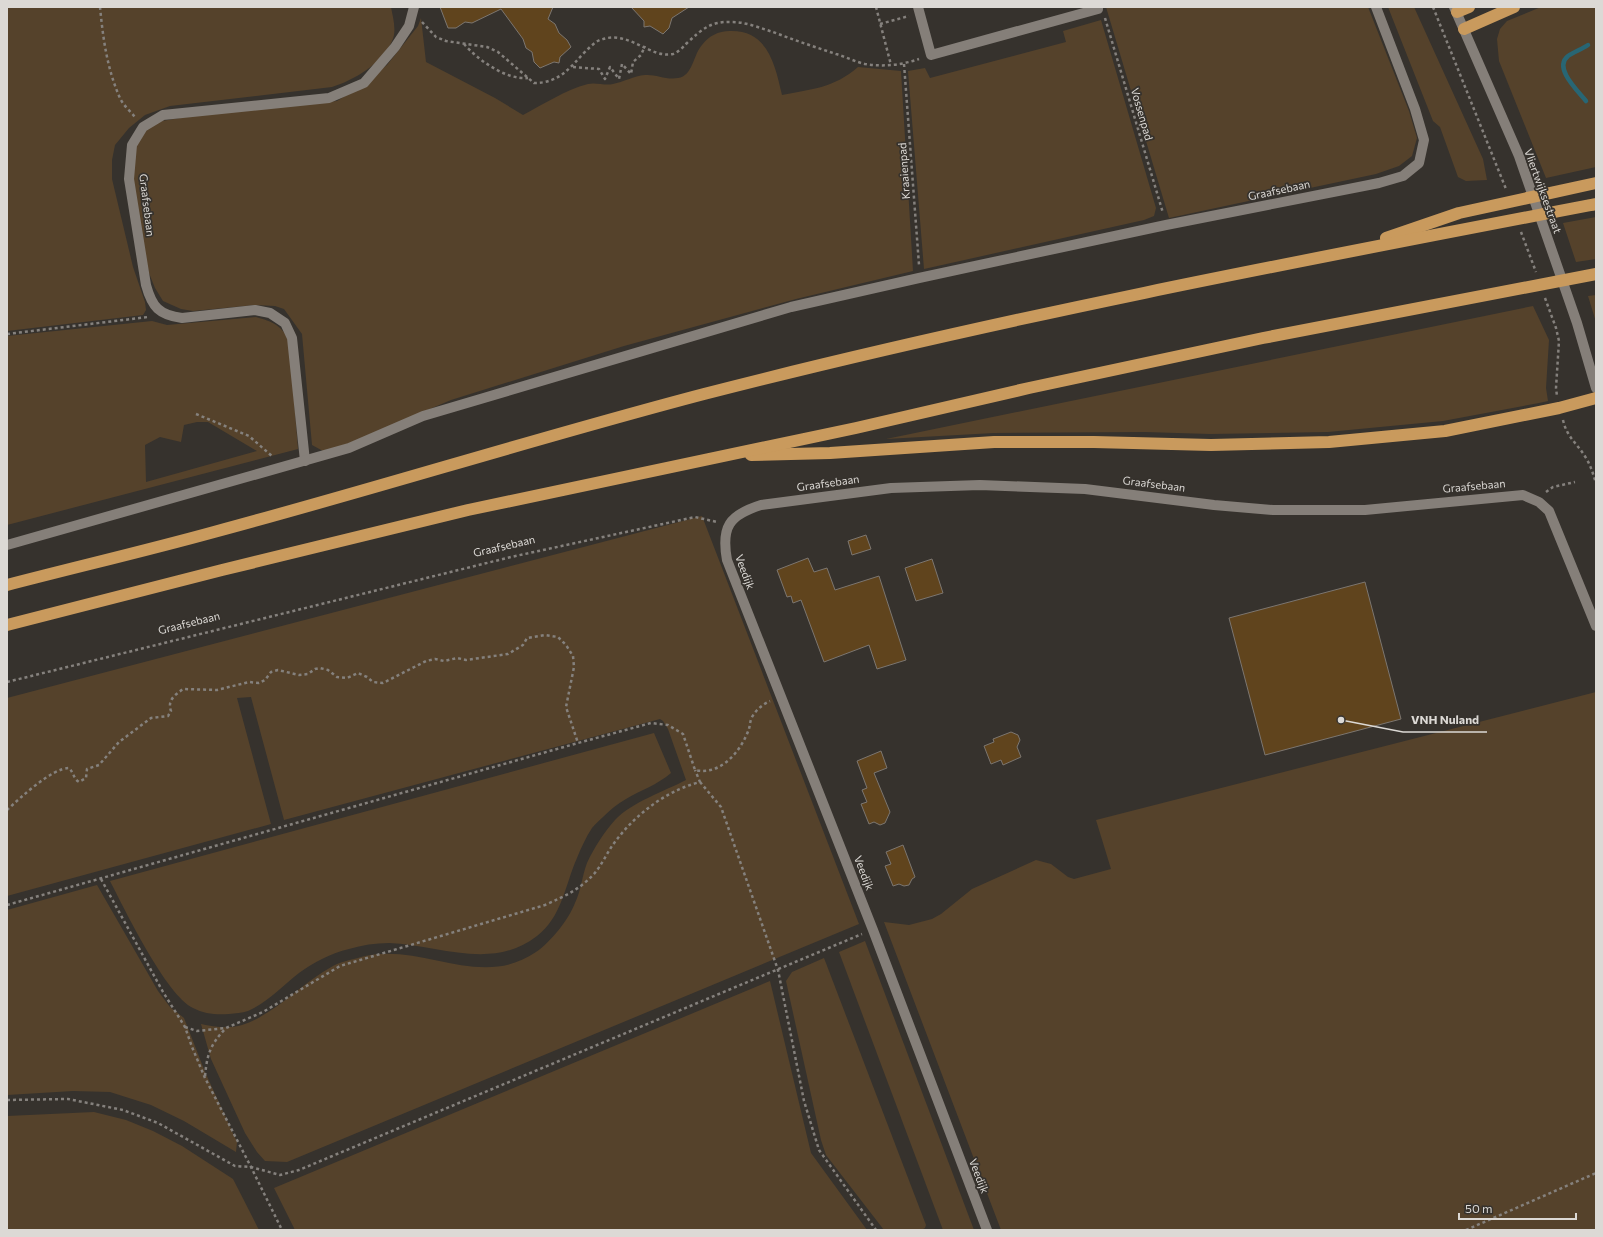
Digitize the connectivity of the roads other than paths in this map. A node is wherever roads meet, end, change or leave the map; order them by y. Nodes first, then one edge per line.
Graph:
1 (1376, 7) edge
2 (1469, 7) edge
3 (1514, 7) edge
4 (1098, 8) edge
5 (414, 9) edge
6 (919, 10) edge
7 (1456, 10) edge
8 (1464, 29) junction
9 (1596, 183) edge
10 (1596, 204) edge
11 (1343, 252) junction
12 (1596, 274) edge
13 (1596, 388) edge
14 (1596, 398) edge
15 (718, 456) junction
16 (305, 461) junction
17 (729, 525) joint
18 (7, 545) edge
19 (7, 585) edge
20 (7, 625) edge
21 (1596, 626) edge
22 (987, 1230) edge

1 - 16 street, Graafsebaan
2 - 7 highway
3 - 8 highway
4 - 6 street
5 - 16 street, Graafsebaan
7 - 8 street, Vliertwijksestraat
8 - 13 street, Vliertwijksestraat
9 - 11 highway
10 - 11 highway
11 - 19 highway
12 - 15 highway
14 - 15 highway
15 - 20 highway
16 - 18 street, Graafsebaan
17 - 21 street, Graafsebaan
17 - 22 street, Veedijk

